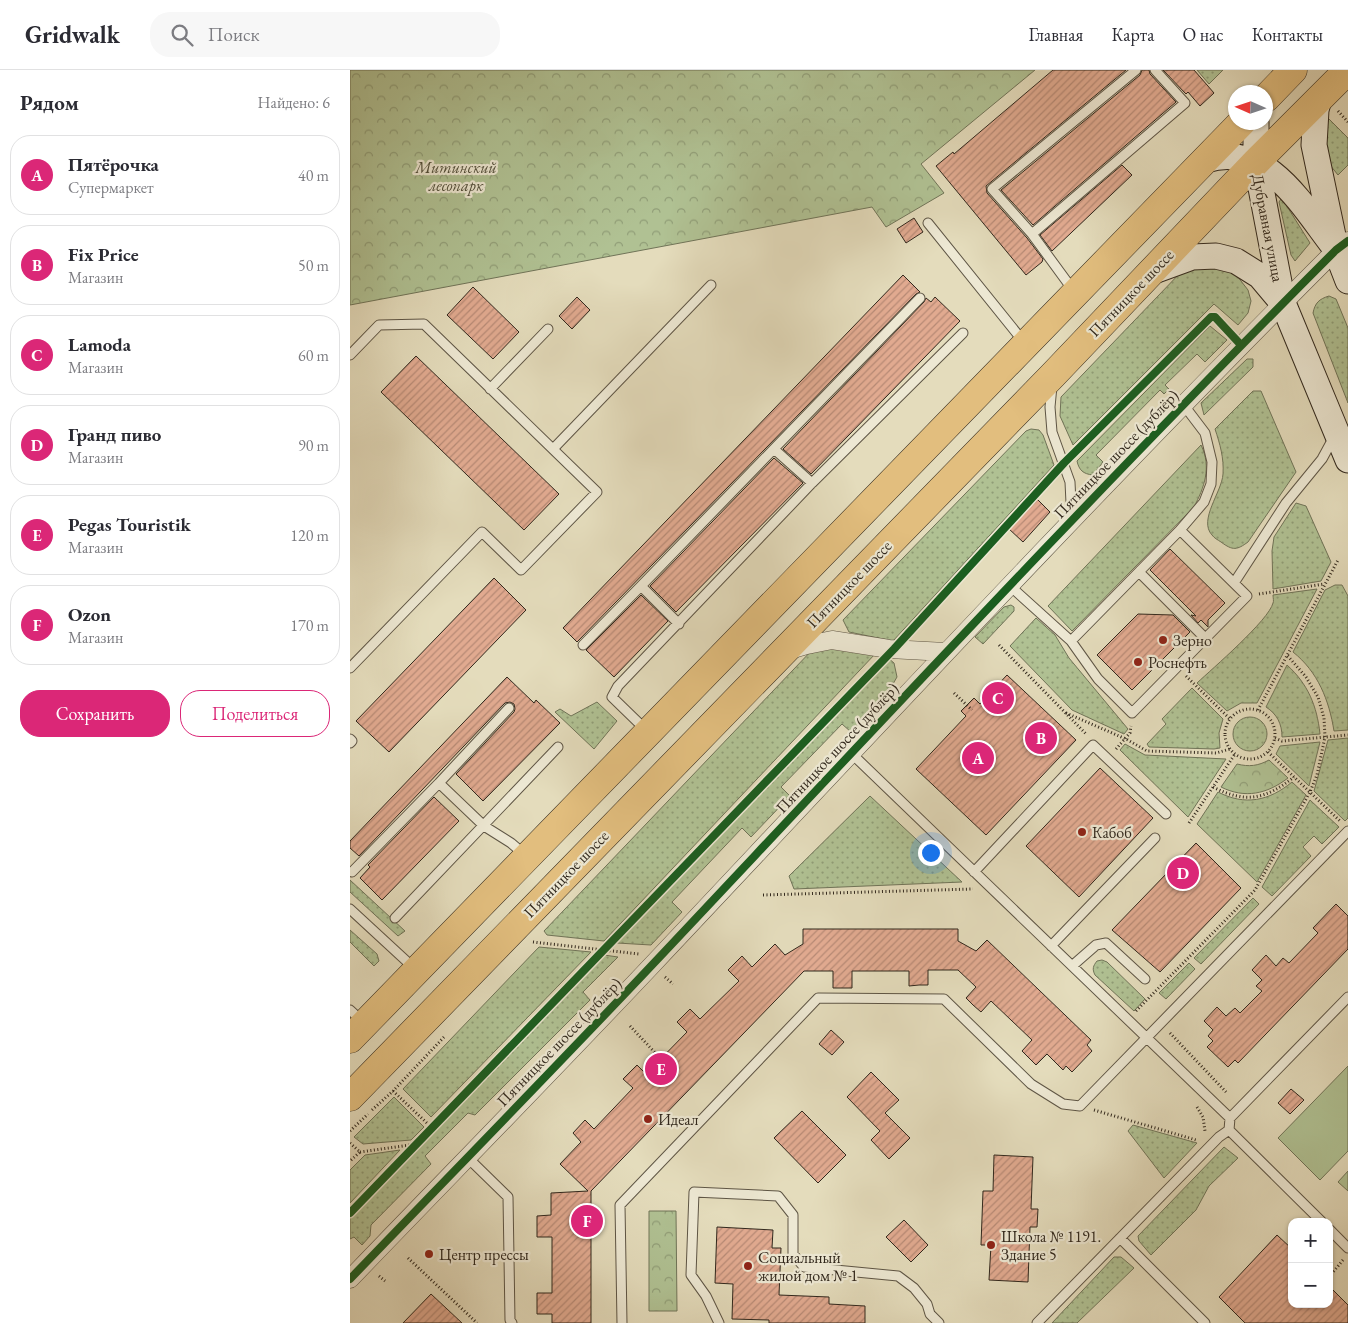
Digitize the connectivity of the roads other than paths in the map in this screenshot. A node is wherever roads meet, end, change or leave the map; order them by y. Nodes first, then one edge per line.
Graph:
1 (1136, 70) edge
2 (1155, 70) edge
3 (1293, 70) edge
4 (1348, 70) edge
5 (1273, 91) edge
6 (1328, 105) junction
7 (1234, 130) edge
8 (1256, 130) edge
9 (1206, 160) junction
10 (1256, 162) junction
11 (928, 223) dead end
12 (1032, 234) junction
13 (1342, 245) edge
14 (1151, 272) junction
15 (1348, 281) edge
16 (711, 286) dead end
17 (1076, 294) junction
18 (920, 298) dead end
19 (1283, 303) junction
20 (548, 329) dead end
21 (963, 333) dead end
22 (1026, 346) junction
23 (350, 355) edge
24 (1053, 375) junction
25 (490, 389) junction
26 (1184, 404) junction
27 (1336, 433) junction
28 (553, 449) junction
29 (774, 449) junction
30 (1348, 460) edge
31 (812, 483) junction
32 (1070, 522) junction
33 (1180, 530) junction
34 (1139, 572) junction
35 (1234, 583) junction
36 (641, 586) junction
37 (1009, 586) junction
38 (679, 624) junction
39 (1205, 638) junction
40 (1071, 641) junction
41 (583, 645) dead end
42 (946, 652) junction
43 (780, 654) junction
44 (350, 668) edge
45 (509, 708) dead end
46 (649, 733) junction
47 (350, 739) edge
48 (350, 743) edge
49 (558, 747) dead end
50 (851, 753) junction
51 (439, 783) junction
52 (1166, 814) dead end
53 (484, 826) junction
54 (1348, 831) edge
55 (1155, 838) dead end
56 (528, 857) junction
57 (352, 872) dead end
58 (974, 872) junction
59 (350, 909) edge
60 (395, 918) dead end
61 (1051, 946) junction
62 (1072, 966) junction
63 (417, 971) junction
64 (1145, 979) dead end
65 (1348, 997) edge
66 (355, 1024) edge
67 (1145, 1037) junction
68 (350, 1097) edge
69 (1230, 1118) junction
70 (1229, 1130) junction
71 (467, 1157) junction
72 (1318, 1218) edge
73 (1333, 1233) edge
74 (1120, 1238) junction
75 (1348, 1248) edge
76 (350, 1279) edge
77 (930, 1319) edge
78 (510, 1322) edge
79 (622, 1323) edge
80 (719, 1323) edge
81 (939, 1323) edge
82 (1037, 1323) edge
83 (1205, 1323) edge

1 - 12 lane
2 - 12 lane
3 - 5 main road
4 - 6 main road, Пятницкое шоссе
6 - 10 main road, Пятницкое шоссе
6 - 13 main road, Дубравная улица
7 - 9 main road
8 - 10 main road, Дубравная улица
9 - 10 main road, Дубравная улица
9 - 17 main road
10 - 13 main road, Дубравная улица
10 - 14 main road, Пятницкое шоссе
10 - 19 main road, Дубравная улица
11 - 22 lane
12 - 17 lane
13 - 15 main road, Дубравная улица
13 - 19 street, Пятницкое шоссе (дублёр)
14 - 19 main road
14 - 24 main road, Пятницкое шоссе
16 - 28 lane
17 - 22 main road
18 - 29 lane
19 - 26 street, Пятницкое шоссе (дублёр)
19 - 27 main road, Дубравная улица
20 - 25 lane
21 - 31 lane
22 - 46 main road
23 - 25 lane
24 - 32 lane
24 - 43 main road, Пятницкое шоссе
25 - 28 lane
26 - 32 street, Пятницкое шоссе (дублёр)
26 - 33 lane
27 - 30 main road, Дубравная улица
27 - 35 lane
28 - 44 lane
29 - 31 lane
29 - 36 lane
31 - 38 lane
32 - 37 street, Пятницкое шоссе (дублёр)
33 - 34 lane
33 - 35 lane
34 - 39 lane
34 - 40 lane
35 - 39 lane
36 - 38 lane
36 - 41 lane
37 - 40 lane
37 - 42 street, Пятницкое шоссе (дублёр)
38 - 46 lane
39 - 40 lane
42 - 43 street
42 - 50 street, Пятницкое шоссе (дублёр)
43 - 68 main road, Пятницкое шоссе
45 - 51 lane
46 - 56 main road
47 - 48 lane
49 - 53 lane
50 - 58 lane
50 - 71 street, Пятницкое шоссе (дублёр)
51 - 53 lane
51 - 57 lane
52 - 58 lane
53 - 56 lane
53 - 60 lane
54 - 67 lane
55 - 61 lane
56 - 63 main road
58 - 61 lane
59 - 63 lane
61 - 62 lane
62 - 64 lane
62 - 67 lane
63 - 66 main road
65 - 69 lane
67 - 69 lane
67 - 79 lane
69 - 70 lane
70 - 72 lane
70 - 74 lane
71 - 76 street, Пятницкое шоссе (дублёр)
71 - 78 lane
73 - 75 lane
74 - 82 lane
74 - 83 lane
77 - 80 lane
77 - 81 lane

